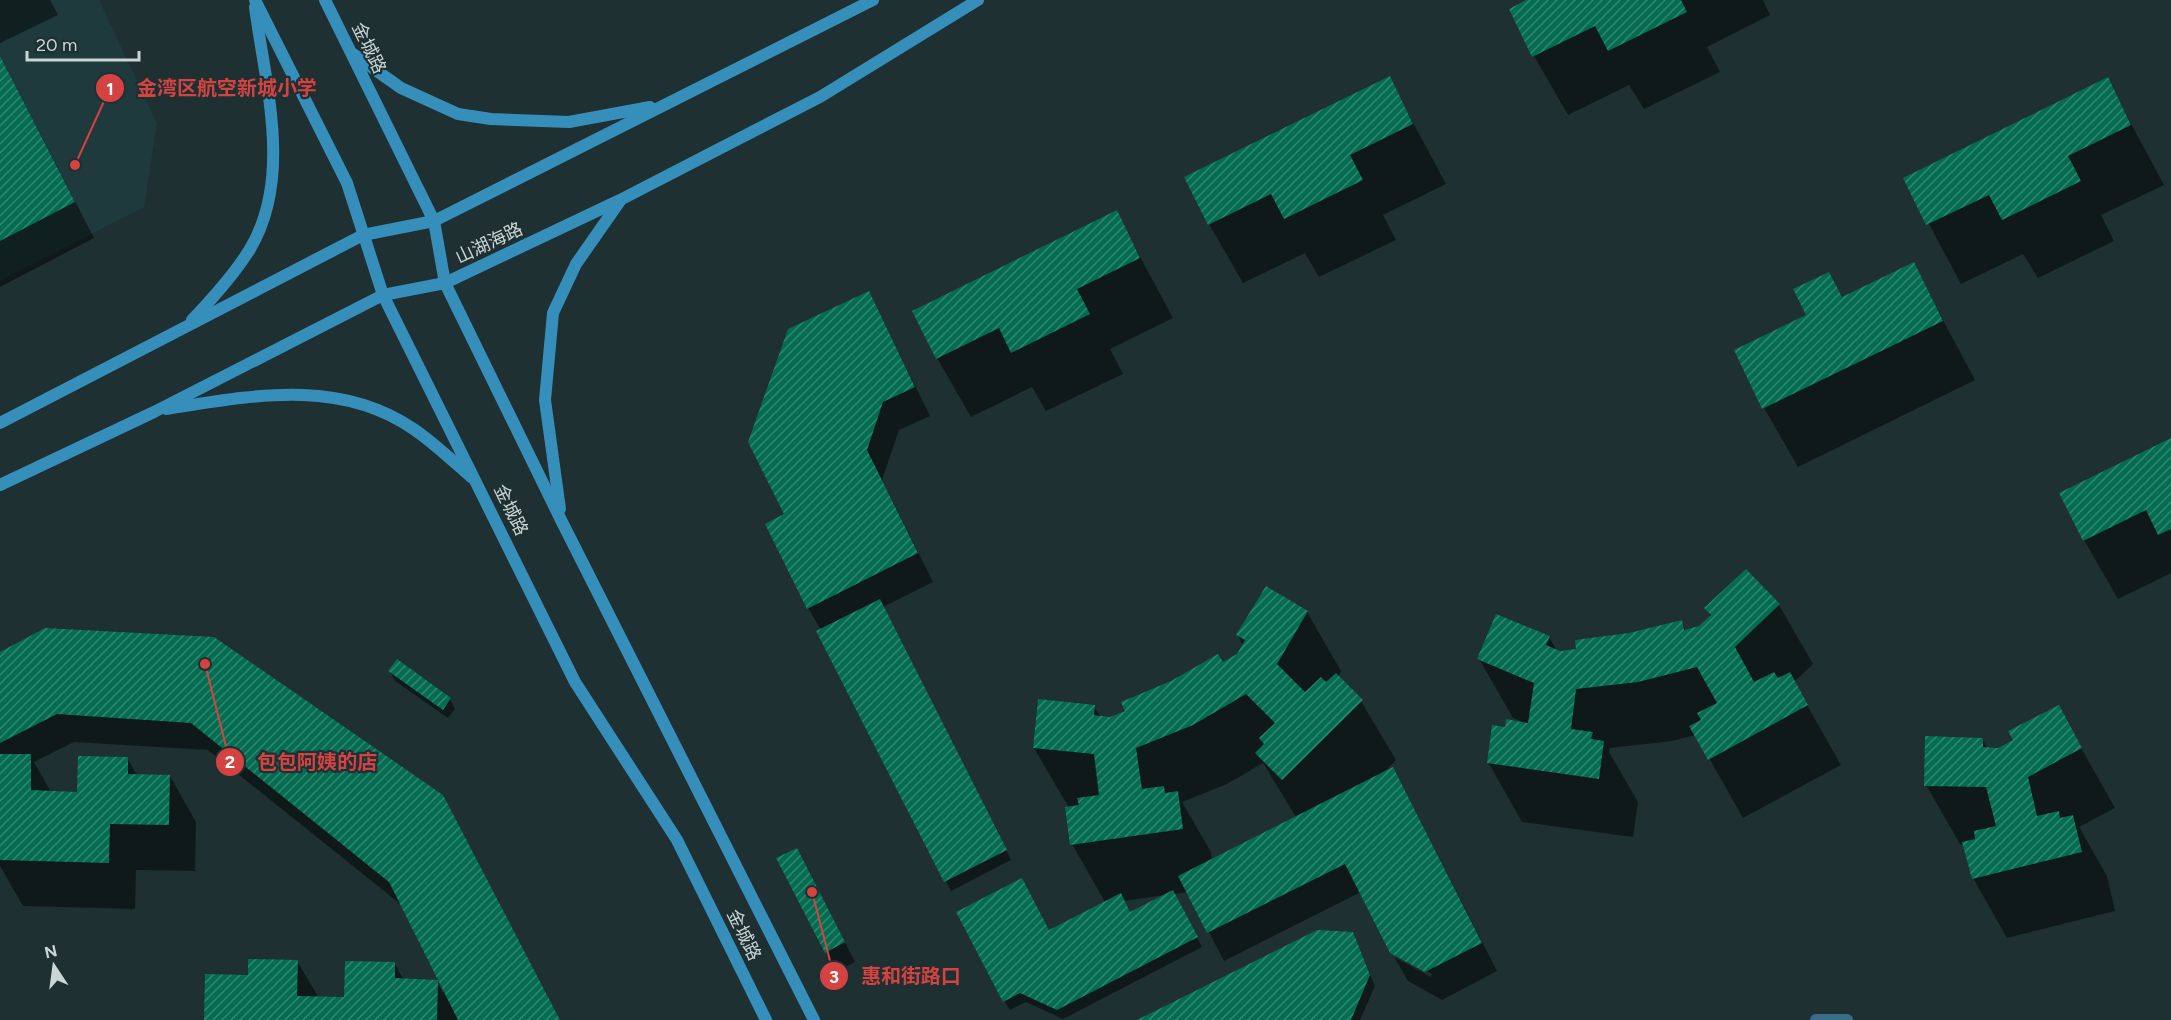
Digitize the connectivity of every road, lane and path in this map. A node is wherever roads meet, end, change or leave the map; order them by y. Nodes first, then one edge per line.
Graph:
1 (255, 0) edge
2 (325, 0) edge
3 (873, 0) edge
4 (978, 0) edge
5 (352, 53) junction
6 (666, 104) junction
7 (620, 200) junction
8 (434, 221) junction
9 (363, 235) junction
10 (445, 283) junction
11 (383, 295) junction
12 (185, 328) junction
13 (154, 412) junction
14 (0, 423) edge
15 (477, 482) junction
16 (0, 485) edge
17 (561, 520) junction
18 (766, 1020) edge
19 (814, 1020) edge
20 (1816, 1020) edge
21 (1847, 1020) edge

1 - 9 street, 金城路
1 - 12 street
2 - 5 street, 金城路
3 - 6 street
4 - 7 street, 山湖海路
5 - 6 street
5 - 8 street, 金城路
6 - 8 street
7 - 10 street, 山湖海路
7 - 17 street
8 - 9 street
8 - 10 street, 金城路
9 - 11 street, 金城路
9 - 12 street
10 - 11 street, 山湖海路
10 - 17 street, 金城路
11 - 13 street, 山湖海路
11 - 15 street, 金城路
12 - 14 street
13 - 15 street
13 - 16 street, 山湖海路
15 - 18 street, 金城路
17 - 19 street, 金城路
20 - 21 street

